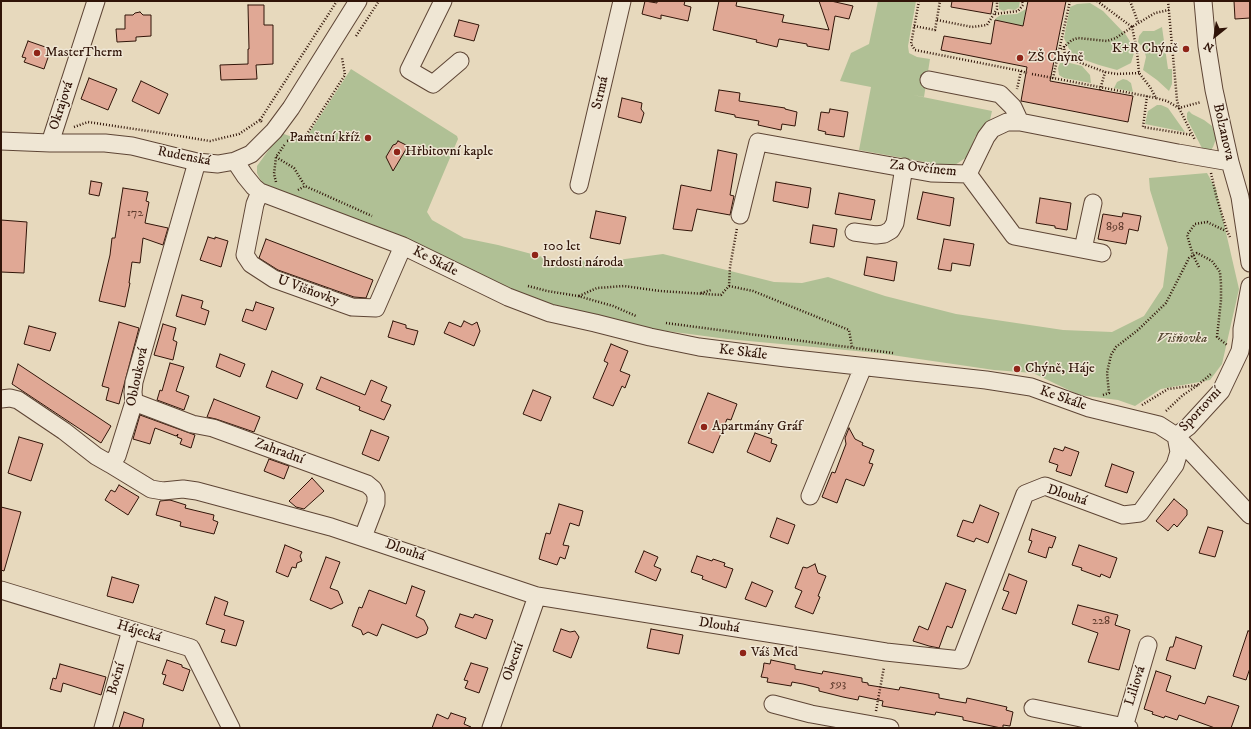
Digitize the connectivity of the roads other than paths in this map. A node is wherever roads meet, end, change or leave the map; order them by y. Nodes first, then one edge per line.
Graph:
1 (96, 1) edge
2 (358, 1) edge
3 (443, 1) edge
4 (622, 1) edge
5 (1203, 1) edge
6 (460, 61) dead end
7 (929, 80) dead end
8 (1017, 114) junction
9 (1, 141) edge
10 (50, 143) junction
11 (235, 160) junction
12 (197, 162) junction
13 (1230, 162) junction
14 (904, 167) junction
15 (968, 174) junction
16 (579, 185) dead end
17 (260, 192) junction
18 (1092, 203) dead end
19 (740, 215) road end
20 (854, 232) dead end
21 (403, 246) junction
22 (1083, 249) junction
23 (1102, 253) dead end
24 (1250, 263) edge
25 (1250, 286) edge
26 (1237, 342) edge
27 (863, 367) junction
28 (1, 399) edge
29 (134, 402) junction
30 (1176, 436) junction
31 (110, 464) junction
32 (810, 496) dead end
33 (1250, 516) edge
34 (363, 537) junction
35 (1, 590) edge
36 (538, 596) junction
37 (130, 630) junction
38 (1148, 646) dead end
39 (773, 704) dead end
40 (1033, 708) dead end
41 (808, 721) edge
42 (1127, 727) edge
43 (103, 728) edge
44 (231, 728) edge
45 (491, 728) edge
46 (890, 728) edge

1 - 10 street, Okrajová
2 - 11 street, Rudenská
3 - 6 street
4 - 16 street, Strmá
5 - 13 street, Bolzanova
7 - 8 street
8 - 13 street, Za Ovčínem
8 - 15 street, Za Ovčínem
9 - 10 street, Rudenská
10 - 12 street, Rudenská
11 - 12 street, Rudenská
11 - 17 street, Ke Skále
12 - 29 street, Oblouková
13 - 24 street, Bolzanova
14 - 15 street, Za Ovčínem
14 - 19 street, Za Ovčínem
14 - 20 street
15 - 22 street
17 - 21 street, Ke Skále
17 - 21 street, U Višňovky
18 - 22 street
21 - 27 street, Ke Skále
22 - 23 street
25 - 26 street
26 - 30 street, Sportovní
27 - 30 street, Ke Skále
27 - 32 street
28 - 31 street
29 - 31 street, Oblouková
29 - 34 street, Zahradní
30 - 33 street, Ke Skále
30 - 36 street, Dlouhá
31 - 34 street, Dlouhá
34 - 36 street, Dlouhá
35 - 37 street, Hájecká
36 - 45 street, Obecní
37 - 43 street, Boční
37 - 44 street, Hájecká
38 - 42 street, Liliová
39 - 41 street
40 - 42 street, Liliová
41 - 46 street

